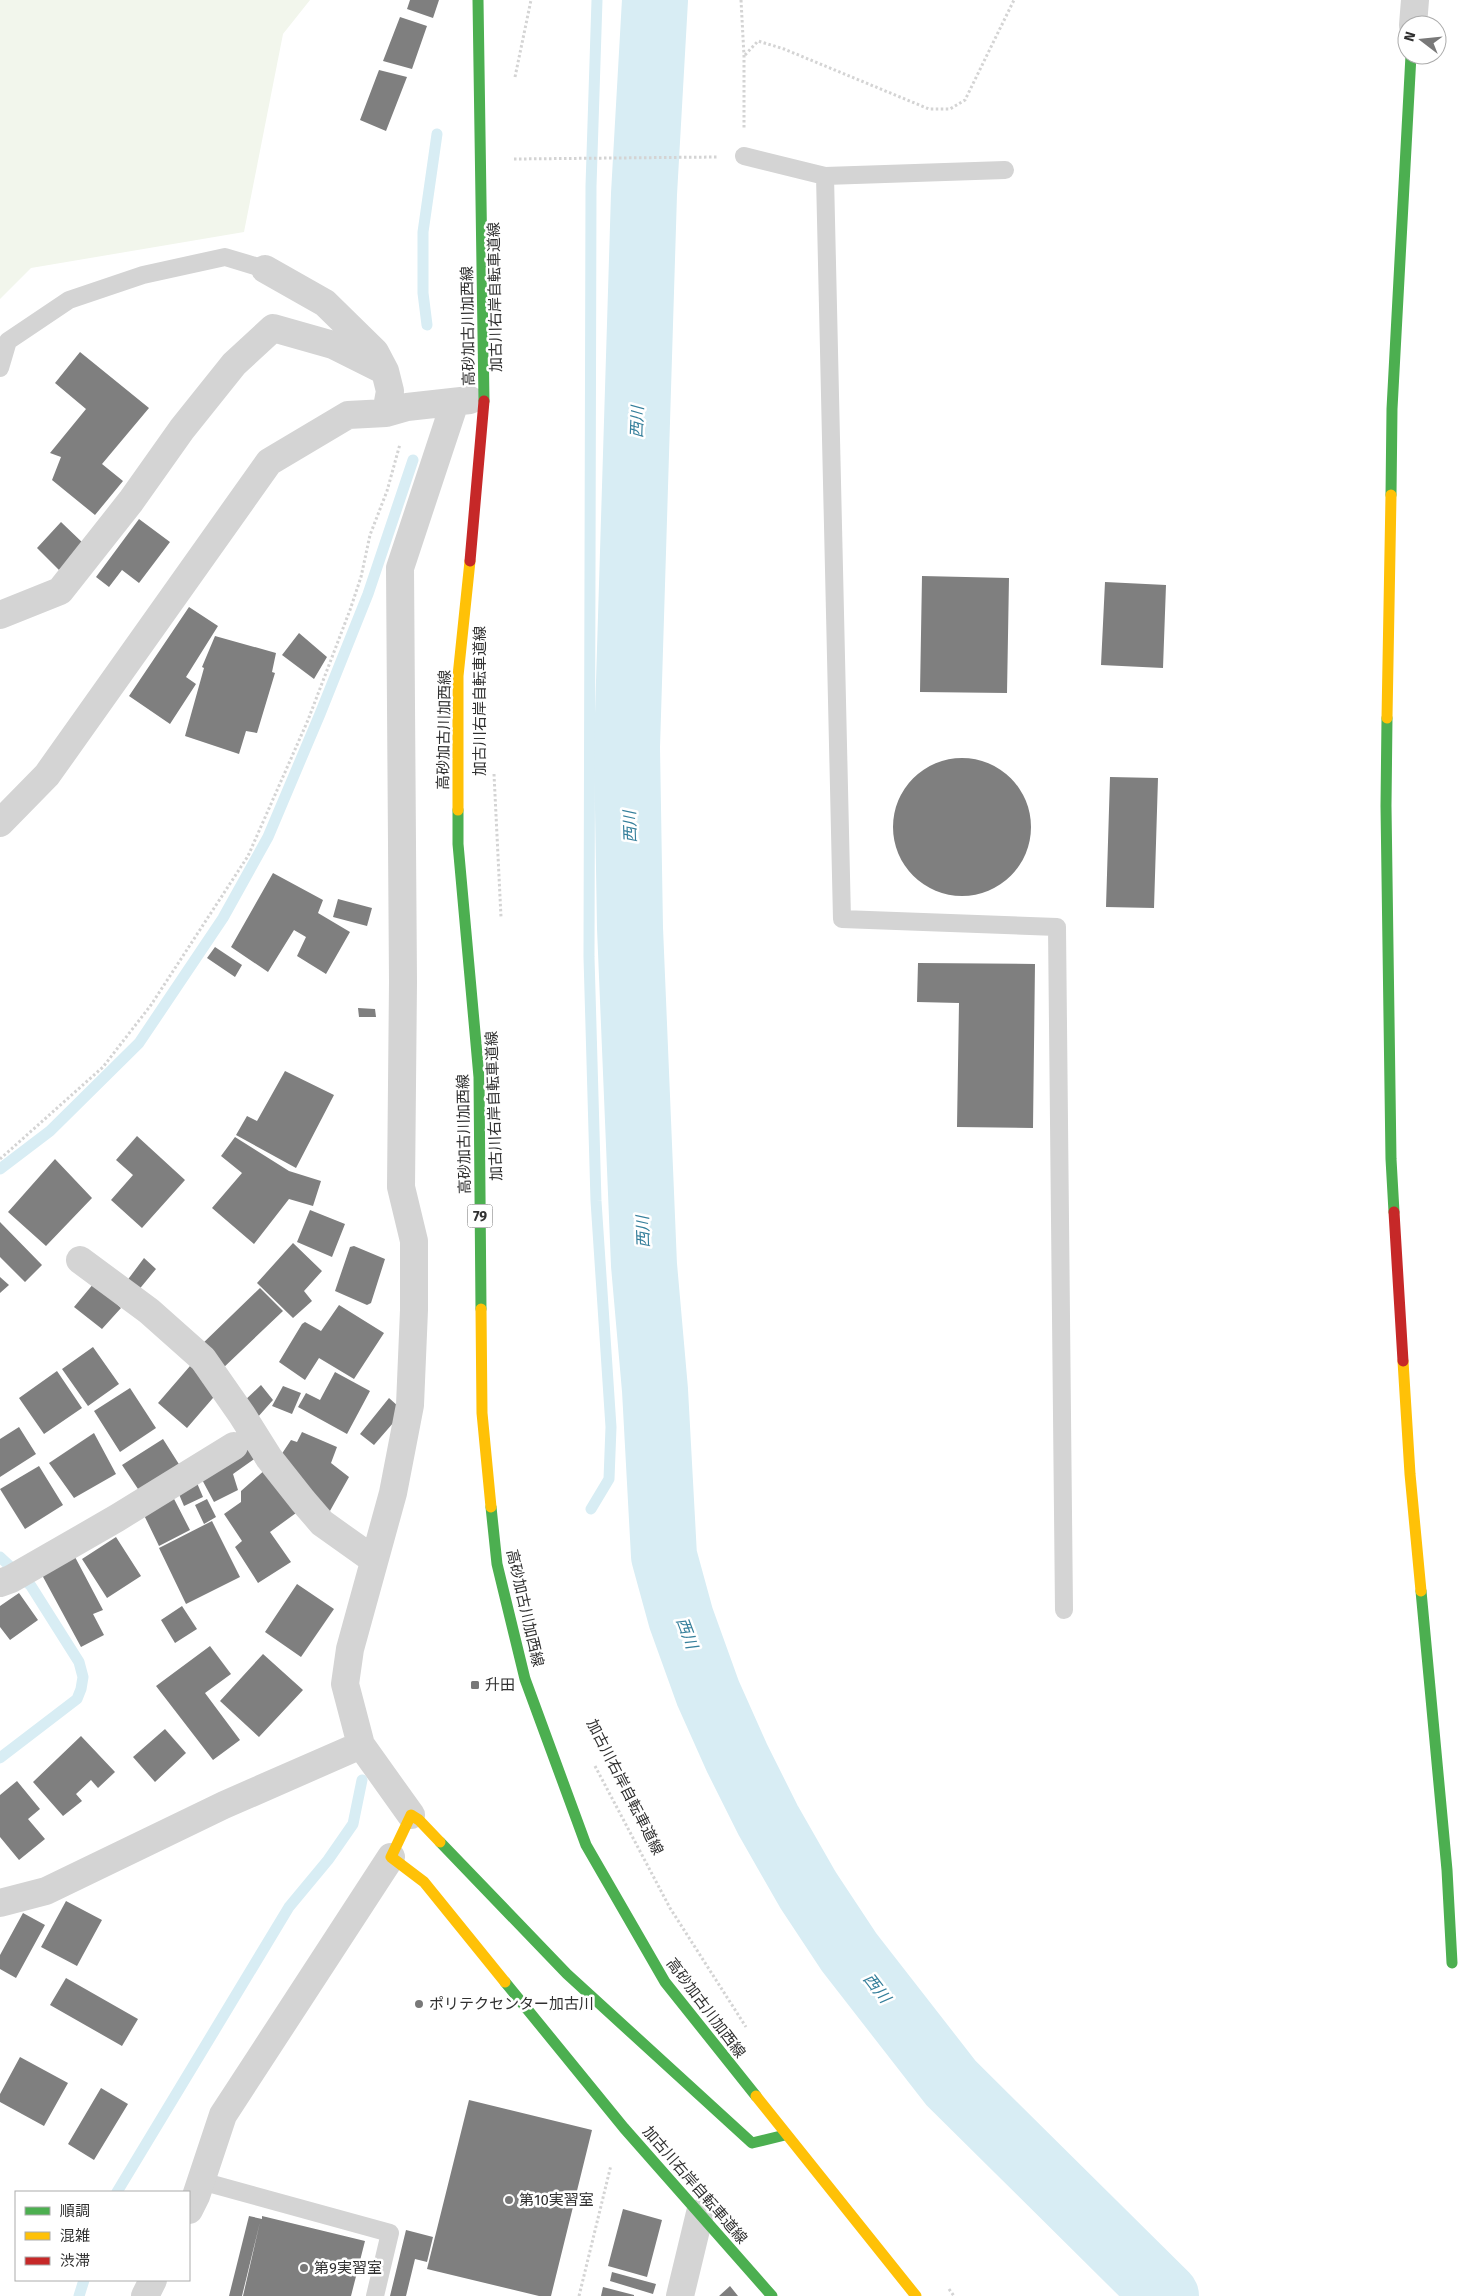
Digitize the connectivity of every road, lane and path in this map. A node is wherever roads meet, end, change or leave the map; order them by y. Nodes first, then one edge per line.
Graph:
1 (478, 0) edge
2 (531, 0) edge
3 (741, 0) edge
4 (1014, 0) edge
5 (1415, 0) edge
6 (1414, 15) edge
7 (744, 56) junction
8 (1410, 65) edge
9 (513, 83) dead end
10 (744, 156) junction
11 (550, 159) dead end
12 (1005, 170) dead end
13 (825, 176) junction
14 (265, 269) joint
15 (0, 368) edge
16 (385, 371) junction
17 (469, 400) junction
18 (396, 410) junction
19 (0, 616) edge
20 (493, 764) dead end
21 (0, 823) edge
22 (501, 922) dead end
23 (0, 1159) edge
24 (80, 1260) dead end
25 (234, 1446) dead end
26 (374, 1560) junction
27 (0, 1583) edge
28 (1064, 1610) dead end
29 (361, 1745) junction
30 (593, 1763) dead end
31 (411, 1815) junction
32 (391, 1858) junction
33 (0, 1903) edge
34 (1452, 1964) dead end
35 (752, 2034) dead end
36 (786, 2135) junction
37 (612, 2162) dead end
38 (201, 2181) junction
39 (190, 2208) edge
40 (700, 2213) junction
41 (152, 2281) edge
42 (145, 2296) edge
43 (375, 2296) edge
44 (579, 2296) edge
45 (680, 2296) edge
46 (772, 2296) edge
47 (916, 2296) edge

1 - 17 main road, 高砂加古川加西線 / 79
2 - 9 path
3 - 7 path
4 - 7 path
5 - 6 street
7 - 10 path
8 - 34 main road
10 - 11 path
10 - 13 lane
12 - 13 lane
13 - 28 lane
14 - 15 lane
14 - 16 street
16 - 18 street
16 - 19 street
17 - 18 street
17 - 26 street
17 - 36 main road, 高砂加古川加西線 / 79
18 - 21 street
18 - 23 path
20 - 22 path, 加古川右岸自転車道線
24 - 26 street
25 - 27 street
26 - 29 street
29 - 31 street
29 - 33 street
30 - 35 path, 加古川右岸自転車道線
31 - 32 main road
31 - 36 main road
32 - 38 street
32 - 40 main road, 加古川右岸自転車道線
36 - 47 main road, 高砂加古川加西線 / 79
37 - 44 path
38 - 39 street
38 - 43 lane
40 - 45 street
40 - 46 main road, 加古川右岸自転車道線
41 - 42 street

